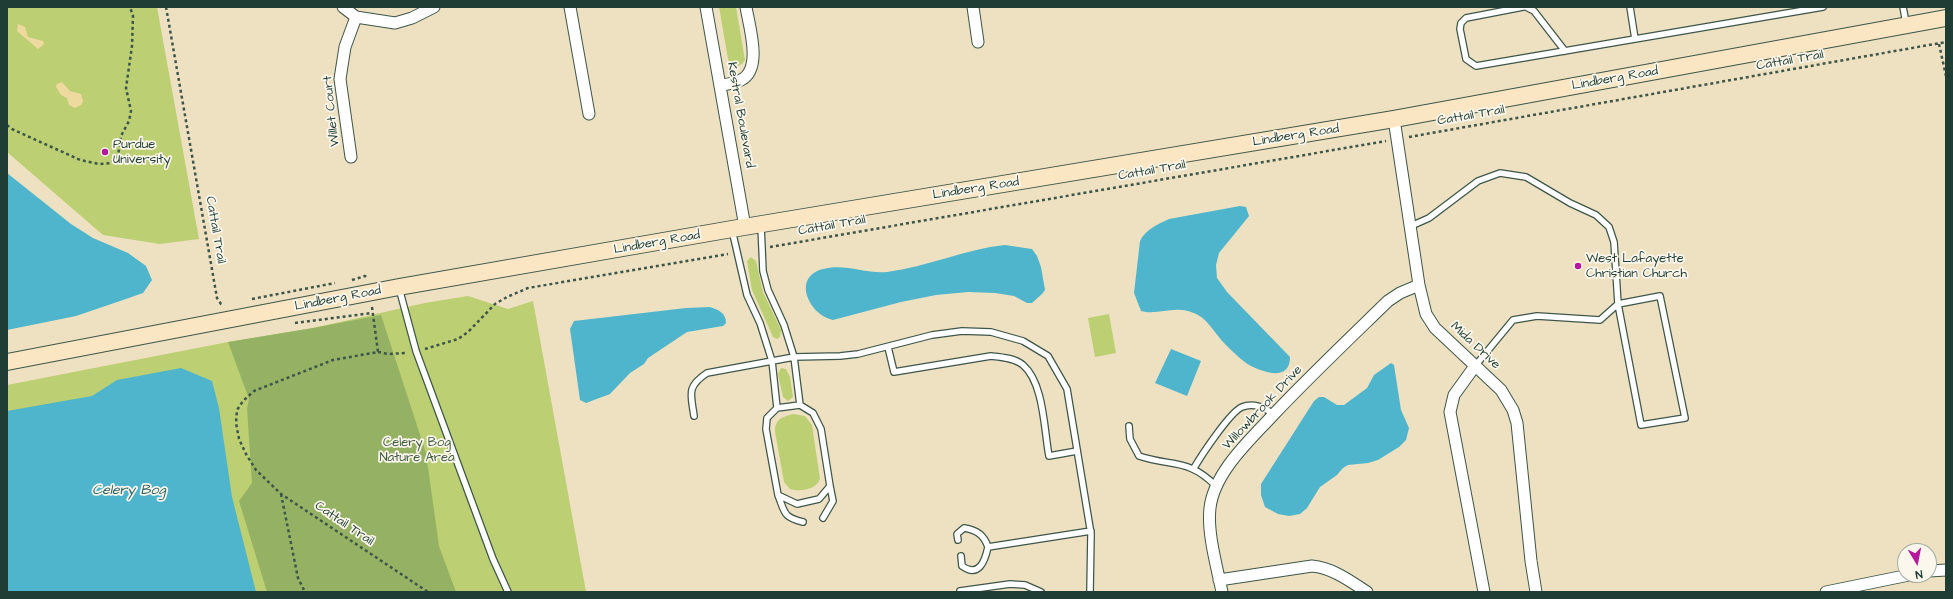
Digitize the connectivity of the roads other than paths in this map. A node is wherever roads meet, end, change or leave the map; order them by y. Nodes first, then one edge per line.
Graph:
1 (343, 7) edge
2 (434, 7) edge
3 (570, 7) edge
4 (706, 7) edge
5 (746, 7) edge
6 (972, 7) edge
7 (1525, 7) edge
8 (1630, 7) edge
9 (1823, 7) edge
10 (1903, 7) edge
11 (356, 17) junction
12 (1946, 18) edge
13 (1906, 26) junction
14 (1635, 39) junction
15 (978, 42) dead end
16 (1565, 51) junction
17 (720, 86) junction
18 (589, 114) dead end
19 (1394, 119) junction
20 (351, 157) dead end
21 (1411, 226) junction
22 (746, 227) junction
23 (1419, 285) junction
24 (399, 287) junction
25 (1618, 304) junction
26 (888, 347) junction
27 (794, 357) junction
28 (772, 361) junction
29 (7, 362) edge
30 (1475, 366) junction
31 (800, 405) junction
32 (777, 408) junction
33 (1275, 414) junction
34 (694, 416) dead end
35 (1129, 426) dead end
36 (1077, 451) junction
37 (1194, 468) junction
38 (830, 486) junction
39 (1216, 486) junction
40 (778, 495) junction
41 (823, 518) dead end
42 (803, 522) dead end
43 (1091, 531) junction
44 (958, 540) dead end
45 (988, 547) junction
46 (961, 556) dead end
47 (1897, 578) edge
48 (1219, 580) junction
49 (960, 591) dead end
50 (1840, 591) edge
51 (508, 592) edge
52 (1041, 592) edge
53 (1090, 592) edge
54 (1222, 592) edge
55 (1367, 592) edge
56 (1484, 592) edge
57 (1536, 592) edge
58 (1826, 592) edge

1 - 11 street
2 - 11 street
3 - 18 street
4 - 17 street, Kestral Boulevard
5 - 17 street
6 - 15 street
7 - 16 lane
7 - 16 lane
8 - 14 lane
9 - 14 lane
10 - 13 lane
11 - 20 street, Willet Court
12 - 13 main road, Lindberg Road
13 - 19 main road, Lindberg Road
14 - 16 lane
17 - 22 street, Kestral Boulevard
19 - 21 street, Mida Drive
19 - 22 main road, Lindberg Road
21 - 23 street, Mida Drive
21 - 25 lane
22 - 24 main road, Lindberg Road
22 - 27 lane
22 - 28 lane
23 - 30 street, Mida Drive
23 - 33 street, Willowbrook Drive
24 - 29 main road, Lindberg Road
24 - 51 lane
25 - 25 lane
25 - 30 lane
26 - 27 lane
26 - 36 lane
26 - 36 lane
27 - 28 lane
27 - 31 lane
28 - 32 lane
28 - 34 lane
30 - 56 street
30 - 57 street, Mida Drive
31 - 32 lane
31 - 38 lane
32 - 40 lane
33 - 37 lane
33 - 39 street, Willowbrook Drive
35 - 37 lane
36 - 43 lane
37 - 39 lane
38 - 40 lane
38 - 41 lane
39 - 48 street, Willowbrook Drive
40 - 42 lane
43 - 45 lane
43 - 53 lane
44 - 45 lane
45 - 46 lane
47 - 50 street
48 - 54 street, Willowbrook Drive
48 - 55 street
49 - 52 lane
50 - 58 street

